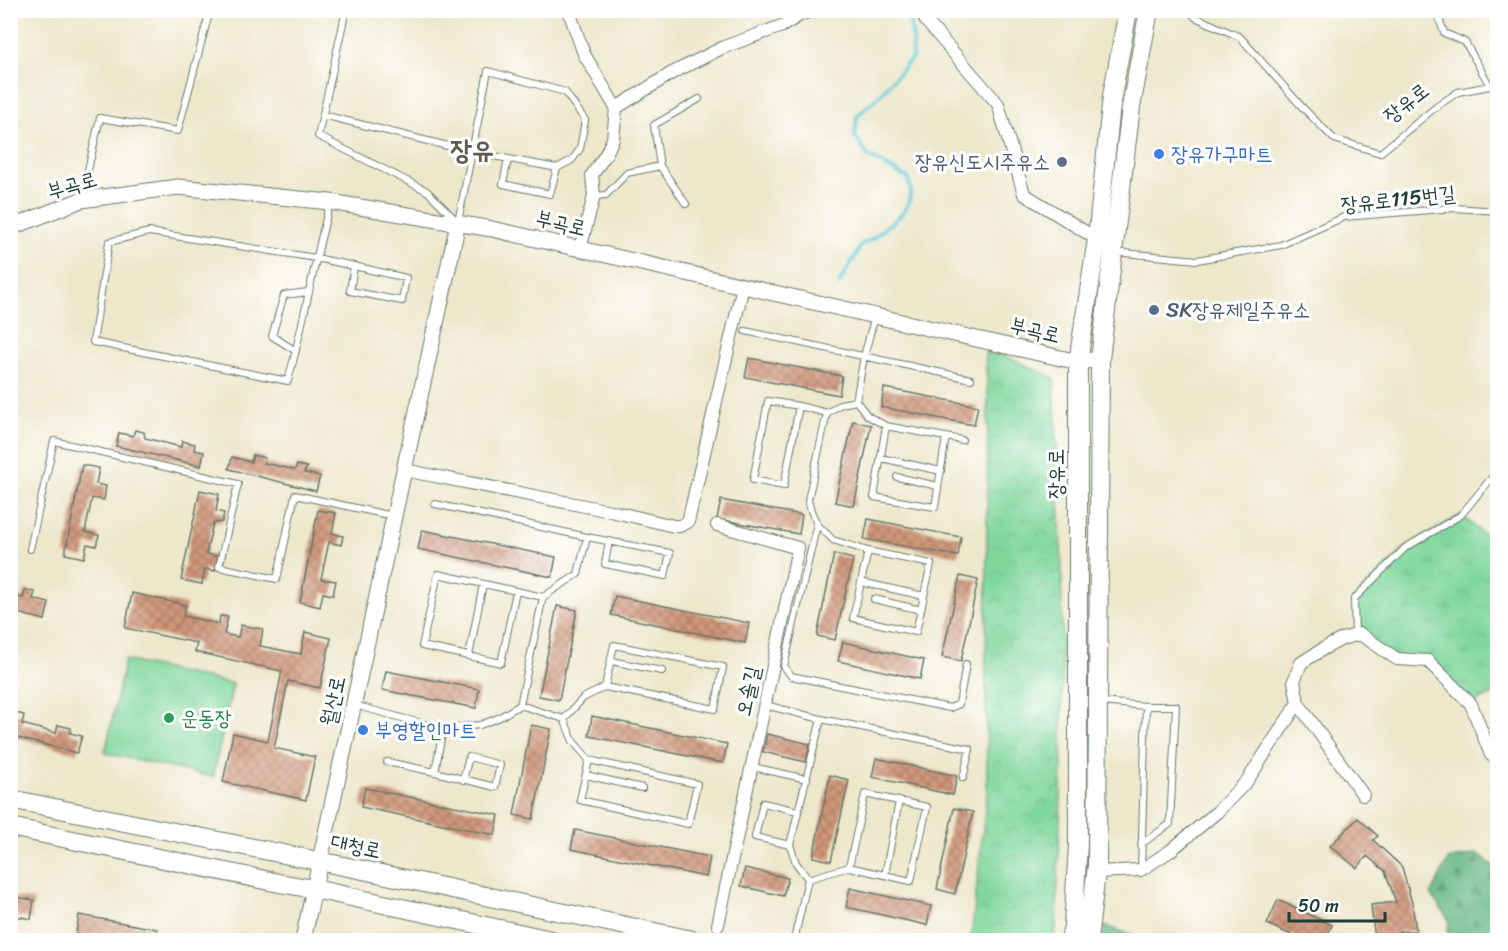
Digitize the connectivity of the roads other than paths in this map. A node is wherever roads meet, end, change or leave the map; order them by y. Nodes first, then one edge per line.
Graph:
1 (210, 10) edge
2 (346, 10) edge
3 (567, 10) edge
4 (813, 10) edge
5 (921, 10) edge
6 (1128, 10) edge
7 (1149, 10) edge
8 (1190, 10) edge
9 (1436, 10) edge
10 (1497, 83) edge
11 (1490, 86) junction
12 (699, 99) dead end
13 (615, 108) junction
14 (323, 115) junction
15 (472, 152) junction
16 (508, 159) junction
17 (660, 166) junction
18 (557, 168) junction
19 (594, 196) junction
20 (81, 200) junction
21 (330, 202) junction
22 (686, 204) dead end
23 (1497, 211) edge
24 (458, 223) junction
25 (10, 228) edge
26 (1097, 239) junction
27 (580, 249) junction
28 (1113, 252) junction
29 (316, 258) junction
30 (354, 266) junction
31 (743, 286) junction
32 (308, 292) junction
33 (875, 316) junction
34 (745, 331) dead end
35 (296, 351) junction
36 (864, 356) junction
37 (1100, 359) junction
38 (1078, 362) junction
39 (971, 379) dead end
40 (856, 401) junction
41 (799, 406) junction
42 (827, 413) junction
43 (886, 426) junction
44 (946, 437) junction
45 (962, 440) dead end
46 (881, 458) junction
47 (404, 470) junction
48 (1497, 470) edge
49 (941, 471) junction
50 (897, 477) dead end
51 (938, 486) junction
52 (435, 504) dead end
53 (394, 516) junction
54 (817, 524) junction
55 (717, 525) dead end
56 (587, 537) junction
57 (609, 541) junction
58 (30, 549) dead end
59 (868, 551) junction
60 (861, 582) junction
61 (483, 584) junction
62 (516, 591) junction
63 (924, 596) junction
64 (543, 597) junction
65 (874, 599) dead end
66 (921, 610) junction
67 (1355, 636) junction
68 (470, 656) junction
69 (611, 661) junction
70 (966, 664) dead end
71 (662, 671) dead end
72 (605, 687) junction
73 (1098, 702) junction
74 (1298, 703) junction
75 (354, 705) junction
76 (520, 705) junction
77 (769, 706) dead end
78 (1146, 706) junction
79 (564, 719) junction
80 (821, 719) junction
81 (443, 729) junction
82 (1497, 758) edge
83 (589, 760) junction
84 (387, 762) dead end
85 (757, 768) dead end
86 (435, 772) junction
87 (585, 775) junction
88 (963, 778) dead end
89 (807, 779) junction
90 (463, 780) junction
91 (642, 788) dead end
92 (1363, 795) dead end
93 (10, 799) edge
94 (899, 801) junction
95 (798, 811) junction
96 (10, 827) edge
97 (1141, 844) junction
98 (790, 845) junction
99 (320, 861) junction
100 (849, 867) junction
101 (1141, 870) junction
102 (1096, 872) junction
103 (885, 875) junction
104 (808, 879) junction
105 (314, 889) junction
106 (718, 925) dead end
107 (303, 940) edge
108 (551, 940) edge
109 (692, 940) edge
110 (794, 940) edge
111 (1070, 940) edge
112 (1088, 940) edge

1 - 20 lane
2 - 14 lane
3 - 13 street
4 - 13 street
5 - 26 street
6 - 26 main road, 장유로
7 - 28 main road, 장유로
8 - 11 lane, 장유로
9 - 11 lane
10 - 11 lane
12 - 17 lane
13 - 19 street
14 - 15 lane
14 - 24 lane
15 - 16 lane
15 - 18 lane
15 - 24 lane
16 - 18 lane
16 - 18 lane
17 - 19 lane
17 - 22 lane
19 - 27 street
20 - 21 street, 부곡로
20 - 25 street, 부곡로
21 - 24 street, 부곡로
21 - 29 lane
23 - 28 lane, 장유로115번길
24 - 27 street, 부곡로
24 - 47 street, 월산로
26 - 28 lane
26 - 38 main road, 장유로
27 - 31 street, 부곡로
28 - 37 main road, 장유로
29 - 30 lane
29 - 32 lane
29 - 35 lane
30 - 30 lane
31 - 33 street, 부곡로
31 - 47 street
32 - 35 lane
32 - 35 lane
33 - 36 lane
33 - 38 street, 부곡로
34 - 36 lane
36 - 39 lane
36 - 40 lane
37 - 38 street, 부곡로
37 - 73 main road, 장유로
38 - 111 main road, 장유로
40 - 42 lane
40 - 43 lane
41 - 41 lane
41 - 42 lane
42 - 54 lane
43 - 44 lane
43 - 46 lane
44 - 45 lane
44 - 49 lane
46 - 49 lane
46 - 51 lane
47 - 53 street, 월산로
48 - 67 lane
49 - 51 lane
50 - 51 lane
52 - 56 lane
53 - 58 lane
53 - 75 street, 월산로
54 - 59 lane
54 - 70 lane
55 - 106 street, 오솔길
56 - 57 lane
56 - 64 lane
57 - 57 lane
59 - 60 lane
59 - 63 lane
60 - 63 lane
60 - 66 lane
61 - 62 lane
61 - 68 lane
61 - 68 lane
62 - 64 lane
62 - 68 lane
63 - 66 lane
64 - 76 lane
65 - 66 lane
67 - 74 street
67 - 82 street
69 - 71 lane
69 - 72 lane
69 - 72 lane
72 - 79 lane
73 - 78 lane
73 - 102 main road, 장유로
74 - 92 street
74 - 101 street
75 - 81 lane
75 - 99 street, 월산로
76 - 79 lane
76 - 81 lane
77 - 80 lane
78 - 97 lane
78 - 97 lane
79 - 83 lane
80 - 88 lane
80 - 89 lane
81 - 86 lane
83 - 87 lane
83 - 87 lane
84 - 86 lane
85 - 89 lane
86 - 90 lane
87 - 91 lane
89 - 95 lane
90 - 90 lane
93 - 99 main road, 대청로
94 - 100 lane
94 - 103 lane
94 - 103 lane
95 - 98 lane
95 - 98 lane
96 - 105 main road
97 - 101 lane
98 - 104 lane
99 - 105 street, 월산로
99 - 109 main road, 대청로
100 - 103 lane
100 - 104 lane
101 - 102 street
102 - 112 main road, 장유로
104 - 110 lane
105 - 107 street, 월산로
105 - 108 main road

